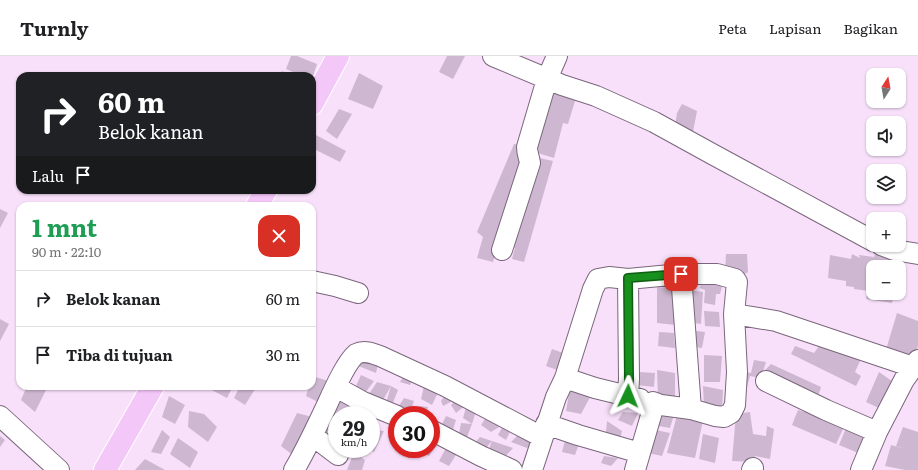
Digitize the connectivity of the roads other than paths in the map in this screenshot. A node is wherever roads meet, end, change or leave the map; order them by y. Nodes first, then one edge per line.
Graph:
1 (338, 56) edge
2 (493, 56) edge
3 (556, 56) edge
4 (547, 79) junction
5 (316, 97) edge
6 (866, 236) edge
7 (502, 250) dead end
8 (906, 252) edge
9 (918, 254) edge
10 (681, 274) junction
11 (628, 278) junction
12 (316, 282) edge
13 (358, 293) dead end
14 (734, 314) junction
15 (916, 364) edge
16 (565, 378) junction
17 (766, 381) dead end
18 (336, 387) junction
19 (151, 390) edge
20 (628, 396) junction
21 (653, 402) junction
22 (358, 406) edge
23 (691, 408) junction
24 (0, 416) edge
25 (544, 430) junction
26 (877, 432) junction
27 (440, 435) edge
28 (313, 436) junction
29 (328, 450) edge
30 (637, 462) edge
31 (537, 469) edge
32 (59, 470) edge
33 (105, 470) edge
34 (294, 470) edge
35 (512, 470) edge
36 (861, 470) edge

1 - 5 main road
2 - 4 street
3 - 4 street
4 - 6 street
4 - 7 street
8 - 9 street
10 - 11 street
10 - 14 street
10 - 23 street
11 - 16 street
11 - 20 street
12 - 13 street
14 - 15 street
14 - 23 street
15 - 26 street
16 - 20 street
16 - 25 street
17 - 26 street
18 - 22 street
18 - 25 street
18 - 28 street
19 - 33 main road
20 - 21 street
21 - 23 street
21 - 30 street
24 - 32 street
25 - 30 street
25 - 31 street
26 - 36 street
27 - 35 street
28 - 29 street
28 - 34 street

